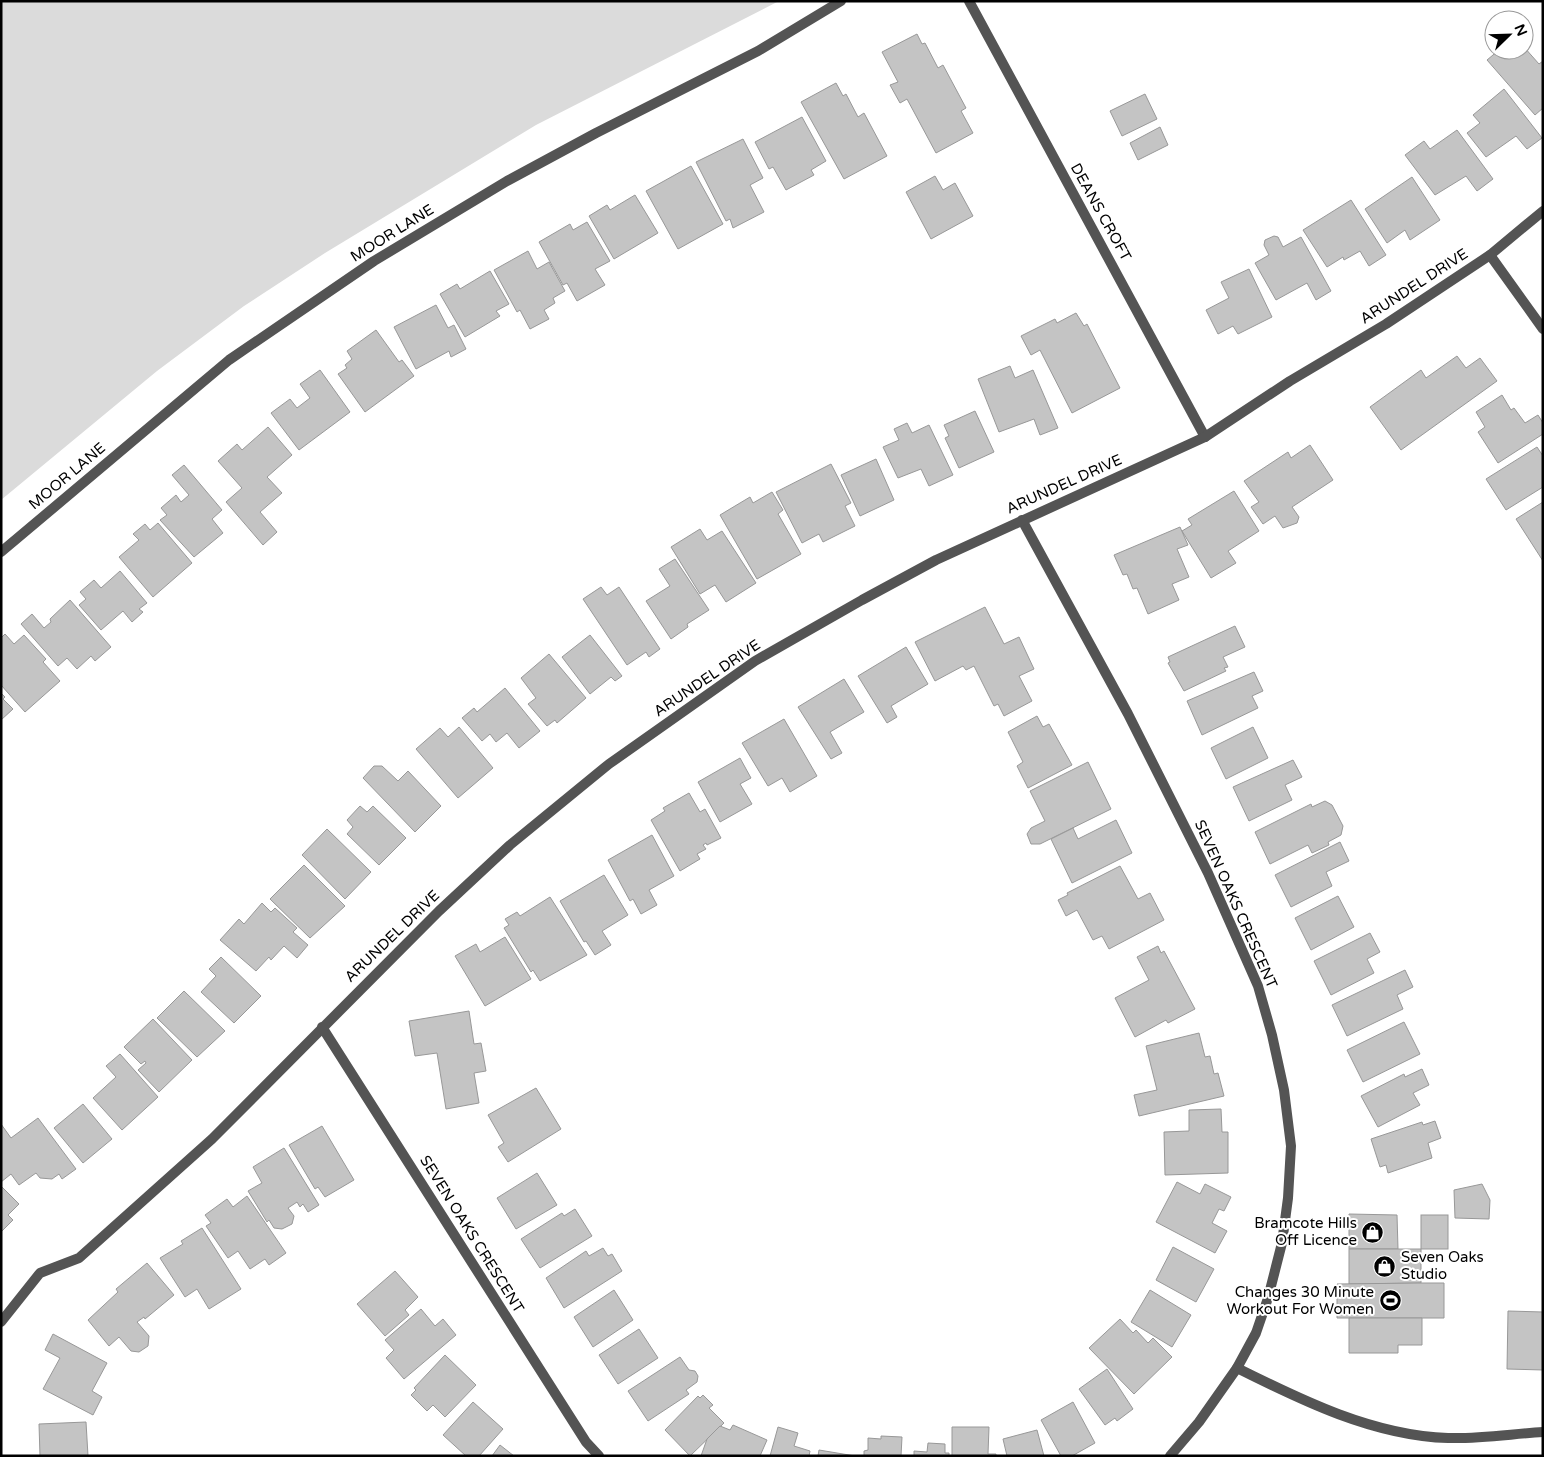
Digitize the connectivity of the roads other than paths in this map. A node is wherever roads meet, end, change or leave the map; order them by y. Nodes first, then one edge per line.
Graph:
1 (841, 1) edge
2 (969, 1) edge
3 (1543, 211) edge
4 (1490, 255) junction
5 (1543, 329) edge
6 (1205, 437) junction
7 (1022, 520) junction
8 (1, 552) edge
9 (322, 1027) junction
10 (1, 1322) edge
11 (1237, 1368) junction
12 (1543, 1432) edge
13 (599, 1456) edge
14 (1170, 1456) edge

1 - 8 street, MOOR LANE
2 - 6 street, DEANS CROFT
3 - 4 street, ARUNDEL DRIVE
4 - 5 street
4 - 6 street, ARUNDEL DRIVE
6 - 7 street, ARUNDEL DRIVE
7 - 9 street, ARUNDEL DRIVE
7 - 11 street, SEVEN OAKS CRESCENT
9 - 10 street, ARUNDEL DRIVE
9 - 13 street, SEVEN OAKS CRESCENT
11 - 12 street
11 - 14 street, SEVEN OAKS CRESCENT

